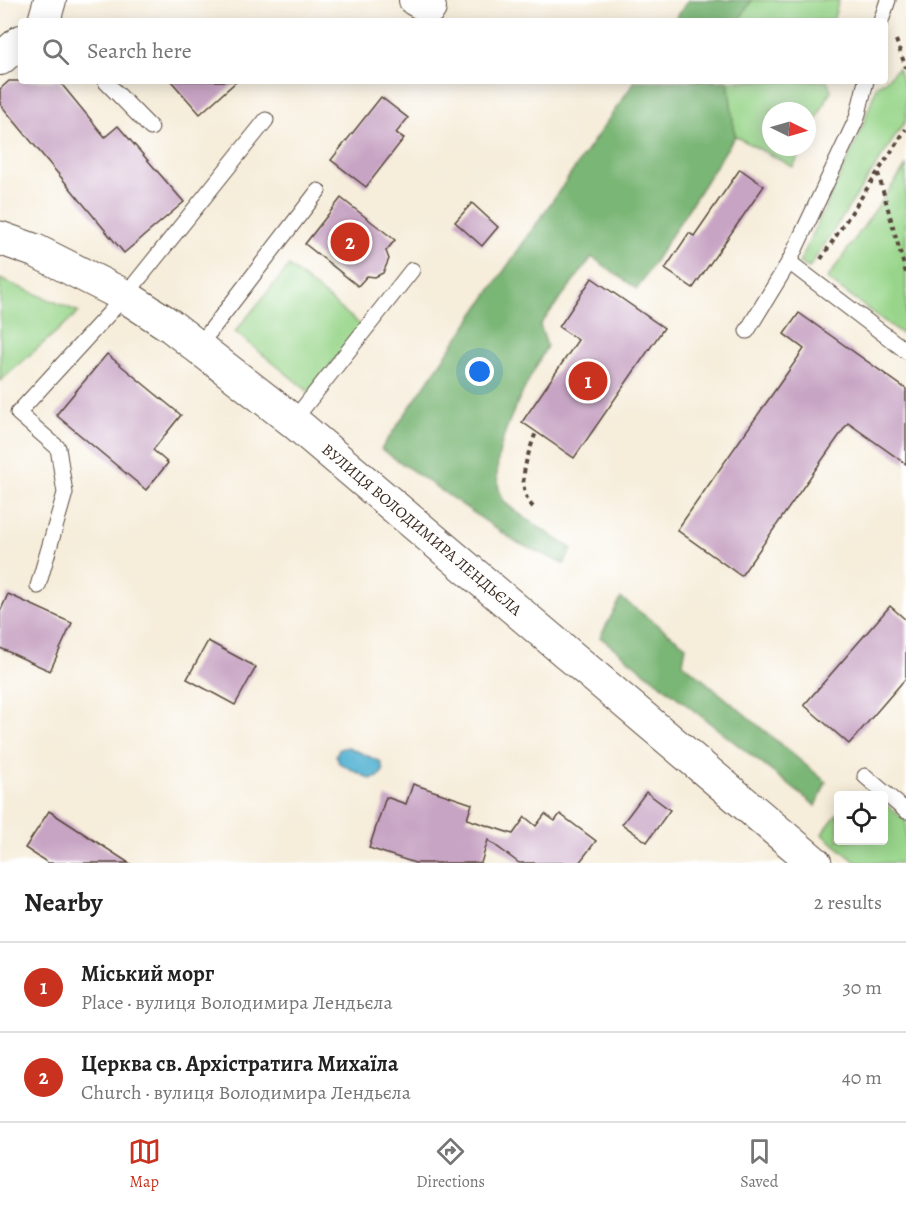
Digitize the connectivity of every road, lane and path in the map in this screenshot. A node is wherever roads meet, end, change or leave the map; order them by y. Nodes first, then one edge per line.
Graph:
1 (50, 0) edge
2 (888, 0) edge
3 (46, 18) edge
4 (882, 18) edge
5 (896, 40) dead end
6 (18, 44) edge
7 (0, 59) edge
8 (906, 68) edge
9 (108, 84) edge
10 (865, 84) edge
11 (266, 120) dead end
12 (151, 128) dead end
13 (906, 129) edge
14 (877, 172) junction
15 (318, 191) dead end
16 (0, 238) edge
17 (789, 262) junction
18 (412, 270) dead end
19 (906, 273) edge
20 (809, 277) junction
21 (125, 296) junction
22 (747, 331) dead end
23 (198, 347) junction
24 (906, 351) edge
25 (293, 421) junction
26 (536, 432) dead end
27 (533, 507) dead end
28 (38, 586) dead end
29 (865, 776) dead end
30 (906, 811) edge
31 (806, 860) edge

1 - 3 street
2 - 4 lane
5 - 8 path
6 - 7 street
9 - 12 lane
10 - 17 lane
11 - 21 lane
13 - 14 path
14 - 19 path
14 - 20 path
15 - 23 lane
16 - 21 street, ВУЛИЦЯ ВОЛОДИМИРА ЛЕНДЬЄЛА
17 - 20 lane
17 - 22 lane
18 - 25 lane
20 - 24 lane
21 - 23 street, ВУЛИЦЯ ВОЛОДИМИРА ЛЕНДЬЄЛА
21 - 28 lane
23 - 25 street, ВУЛИЦЯ ВОЛОДИМИРА ЛЕНДЬЄЛА
25 - 31 street, ВУЛИЦЯ ВОЛОДИМИРА ЛЕНДЬЄЛА
26 - 27 path
29 - 30 lane

